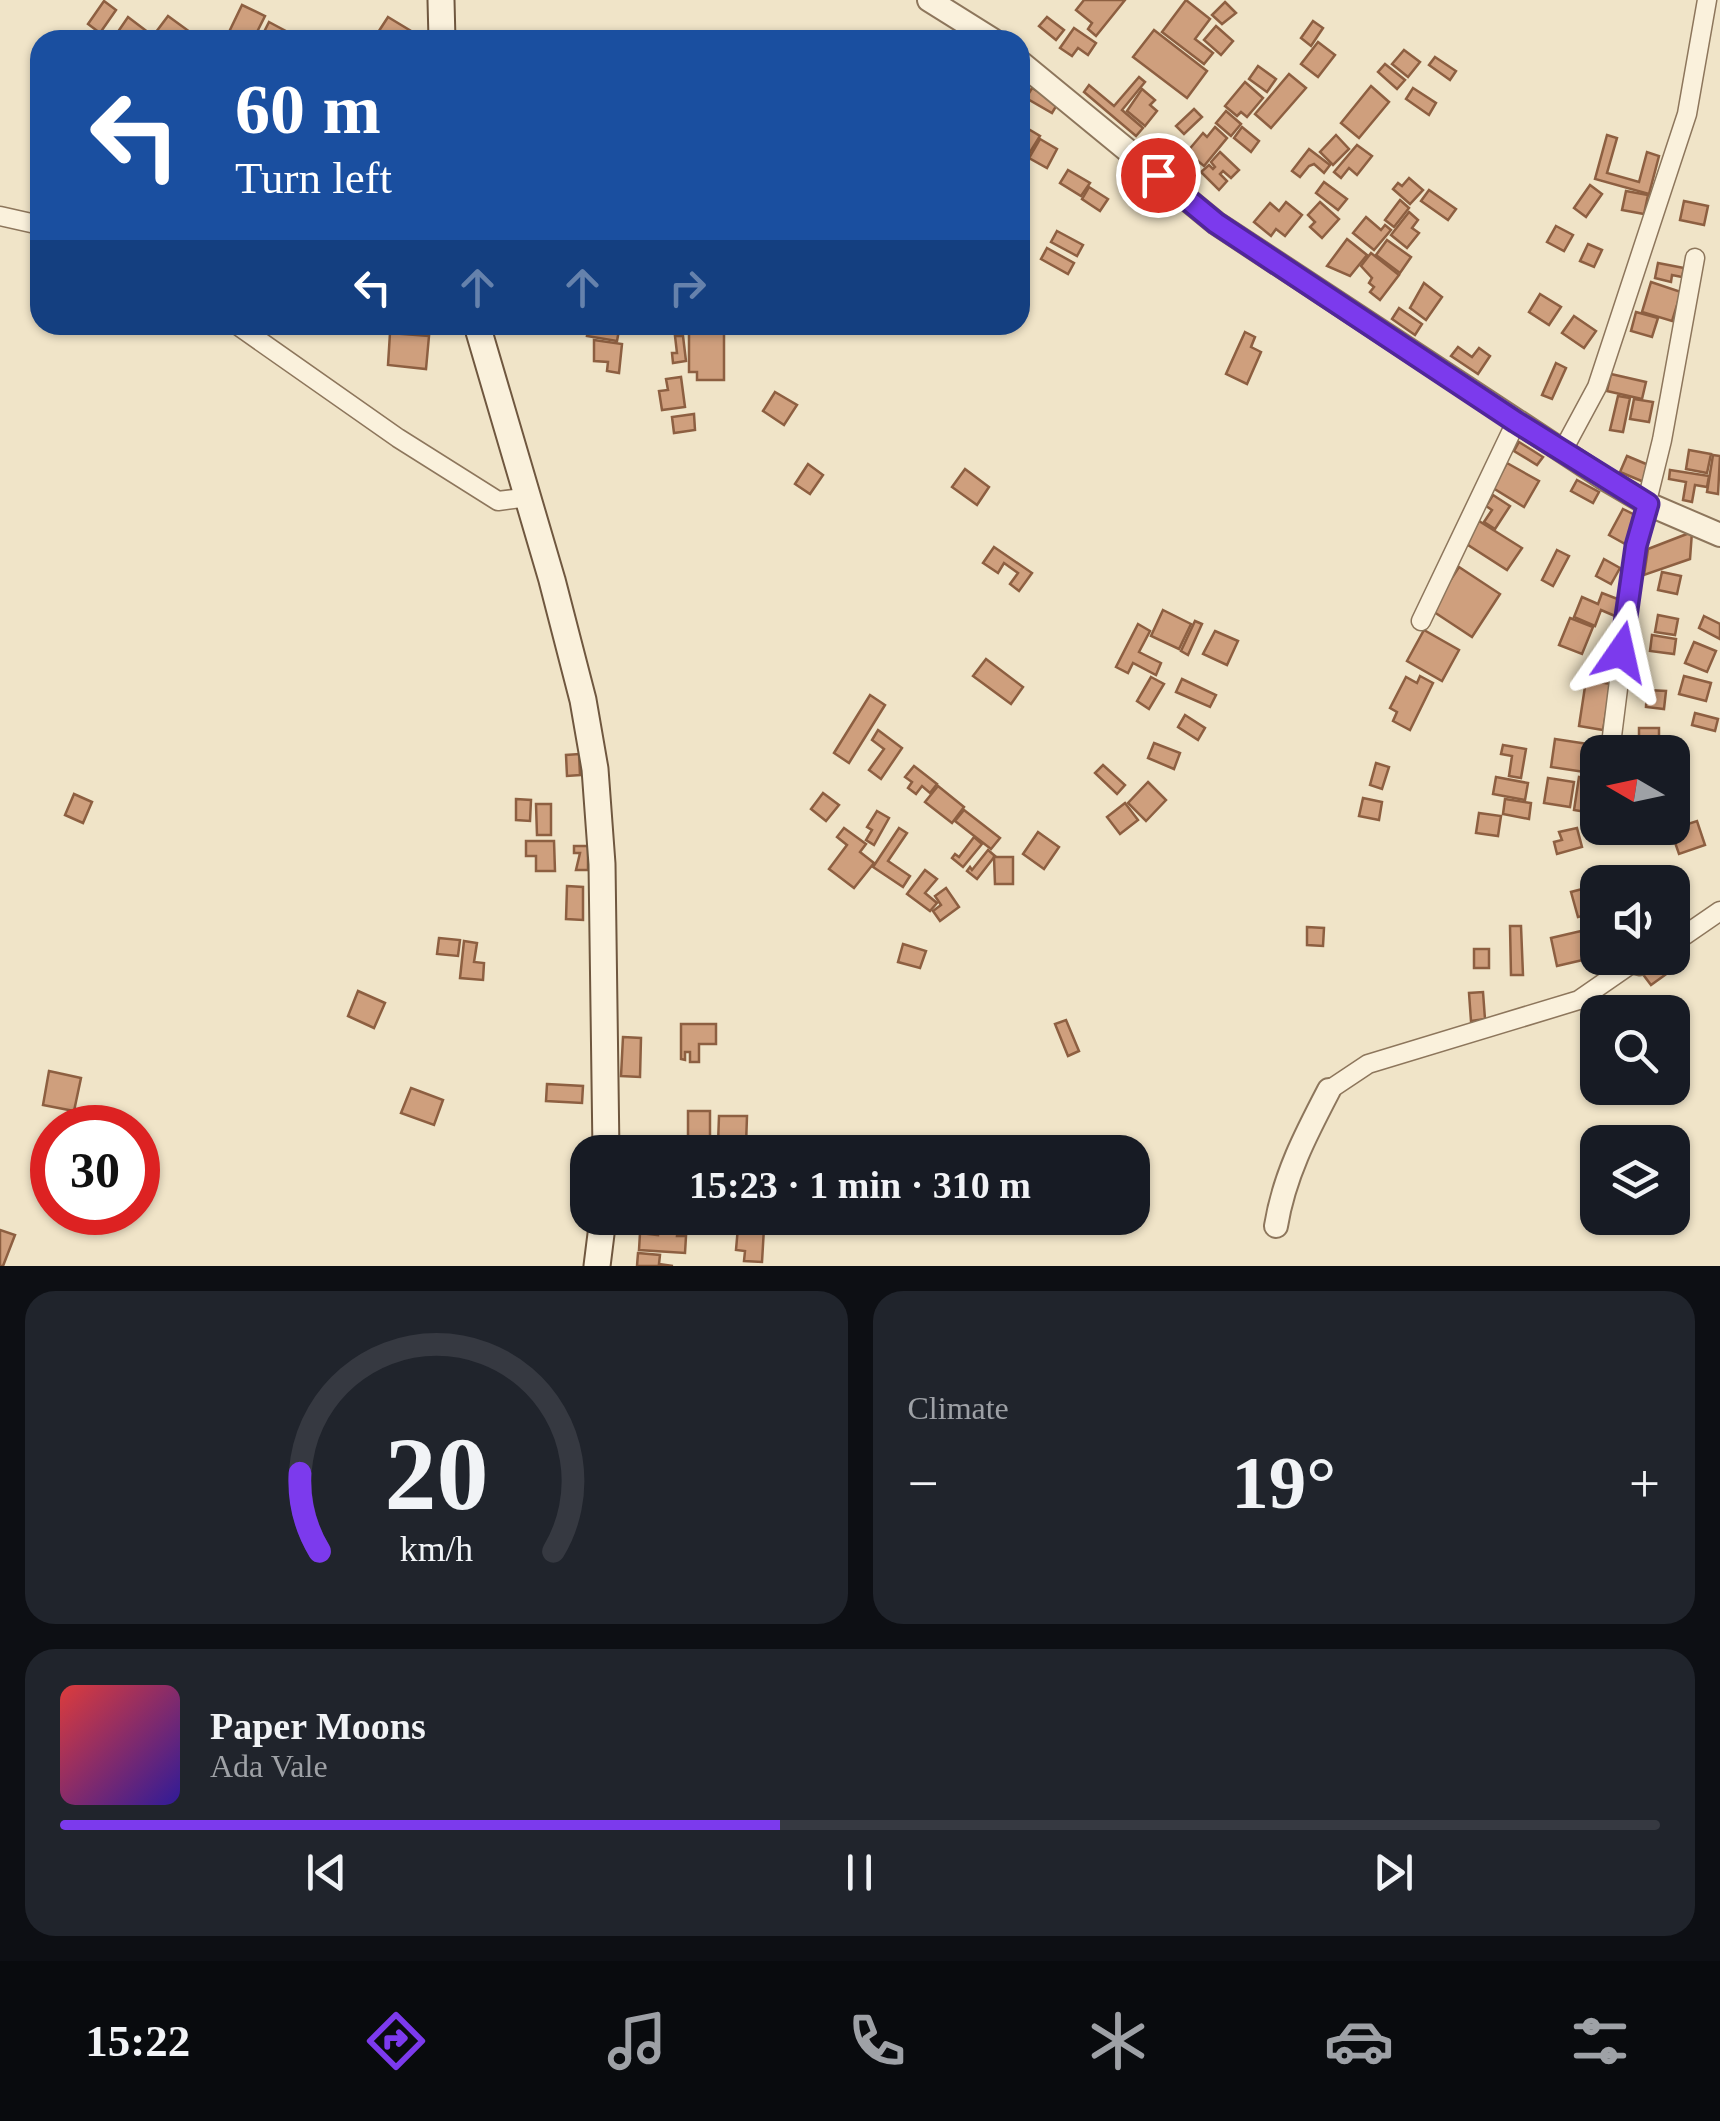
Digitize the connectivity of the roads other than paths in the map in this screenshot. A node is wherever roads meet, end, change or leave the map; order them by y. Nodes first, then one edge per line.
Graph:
1 (441, 0) edge
2 (929, 0) edge
3 (1706, 0) edge
4 (442, 30) edge
5 (977, 30) edge
6 (1030, 70) edge
7 (0, 216) edge
8 (30, 224) edge
9 (1695, 258) dead end
10 (251, 335) edge
11 (481, 335) edge
12 (1516, 422) junction
13 (1562, 452) junction
14 (529, 497) junction
15 (1648, 504) junction
16 (1720, 535) edge
17 (1421, 621) dead end
18 (1612, 735) edge
19 (1720, 912) edge
20 (1690, 932) edge
21 (1615, 975) edge
22 (1330, 1090) joint
23 (606, 1135) edge
24 (1276, 1226) dead end
25 (600, 1235) edge
26 (597, 1266) edge

1 - 4 main road
2 - 5 street
3 - 13 street
6 - 12 street
7 - 8 street
9 - 15 street
10 - 14 street
11 - 14 main road
12 - 13 street
12 - 17 street
13 - 15 street
14 - 23 main road
15 - 16 street
15 - 18 street
19 - 20 street
21 - 22 street
22 - 24 street
25 - 26 main road

